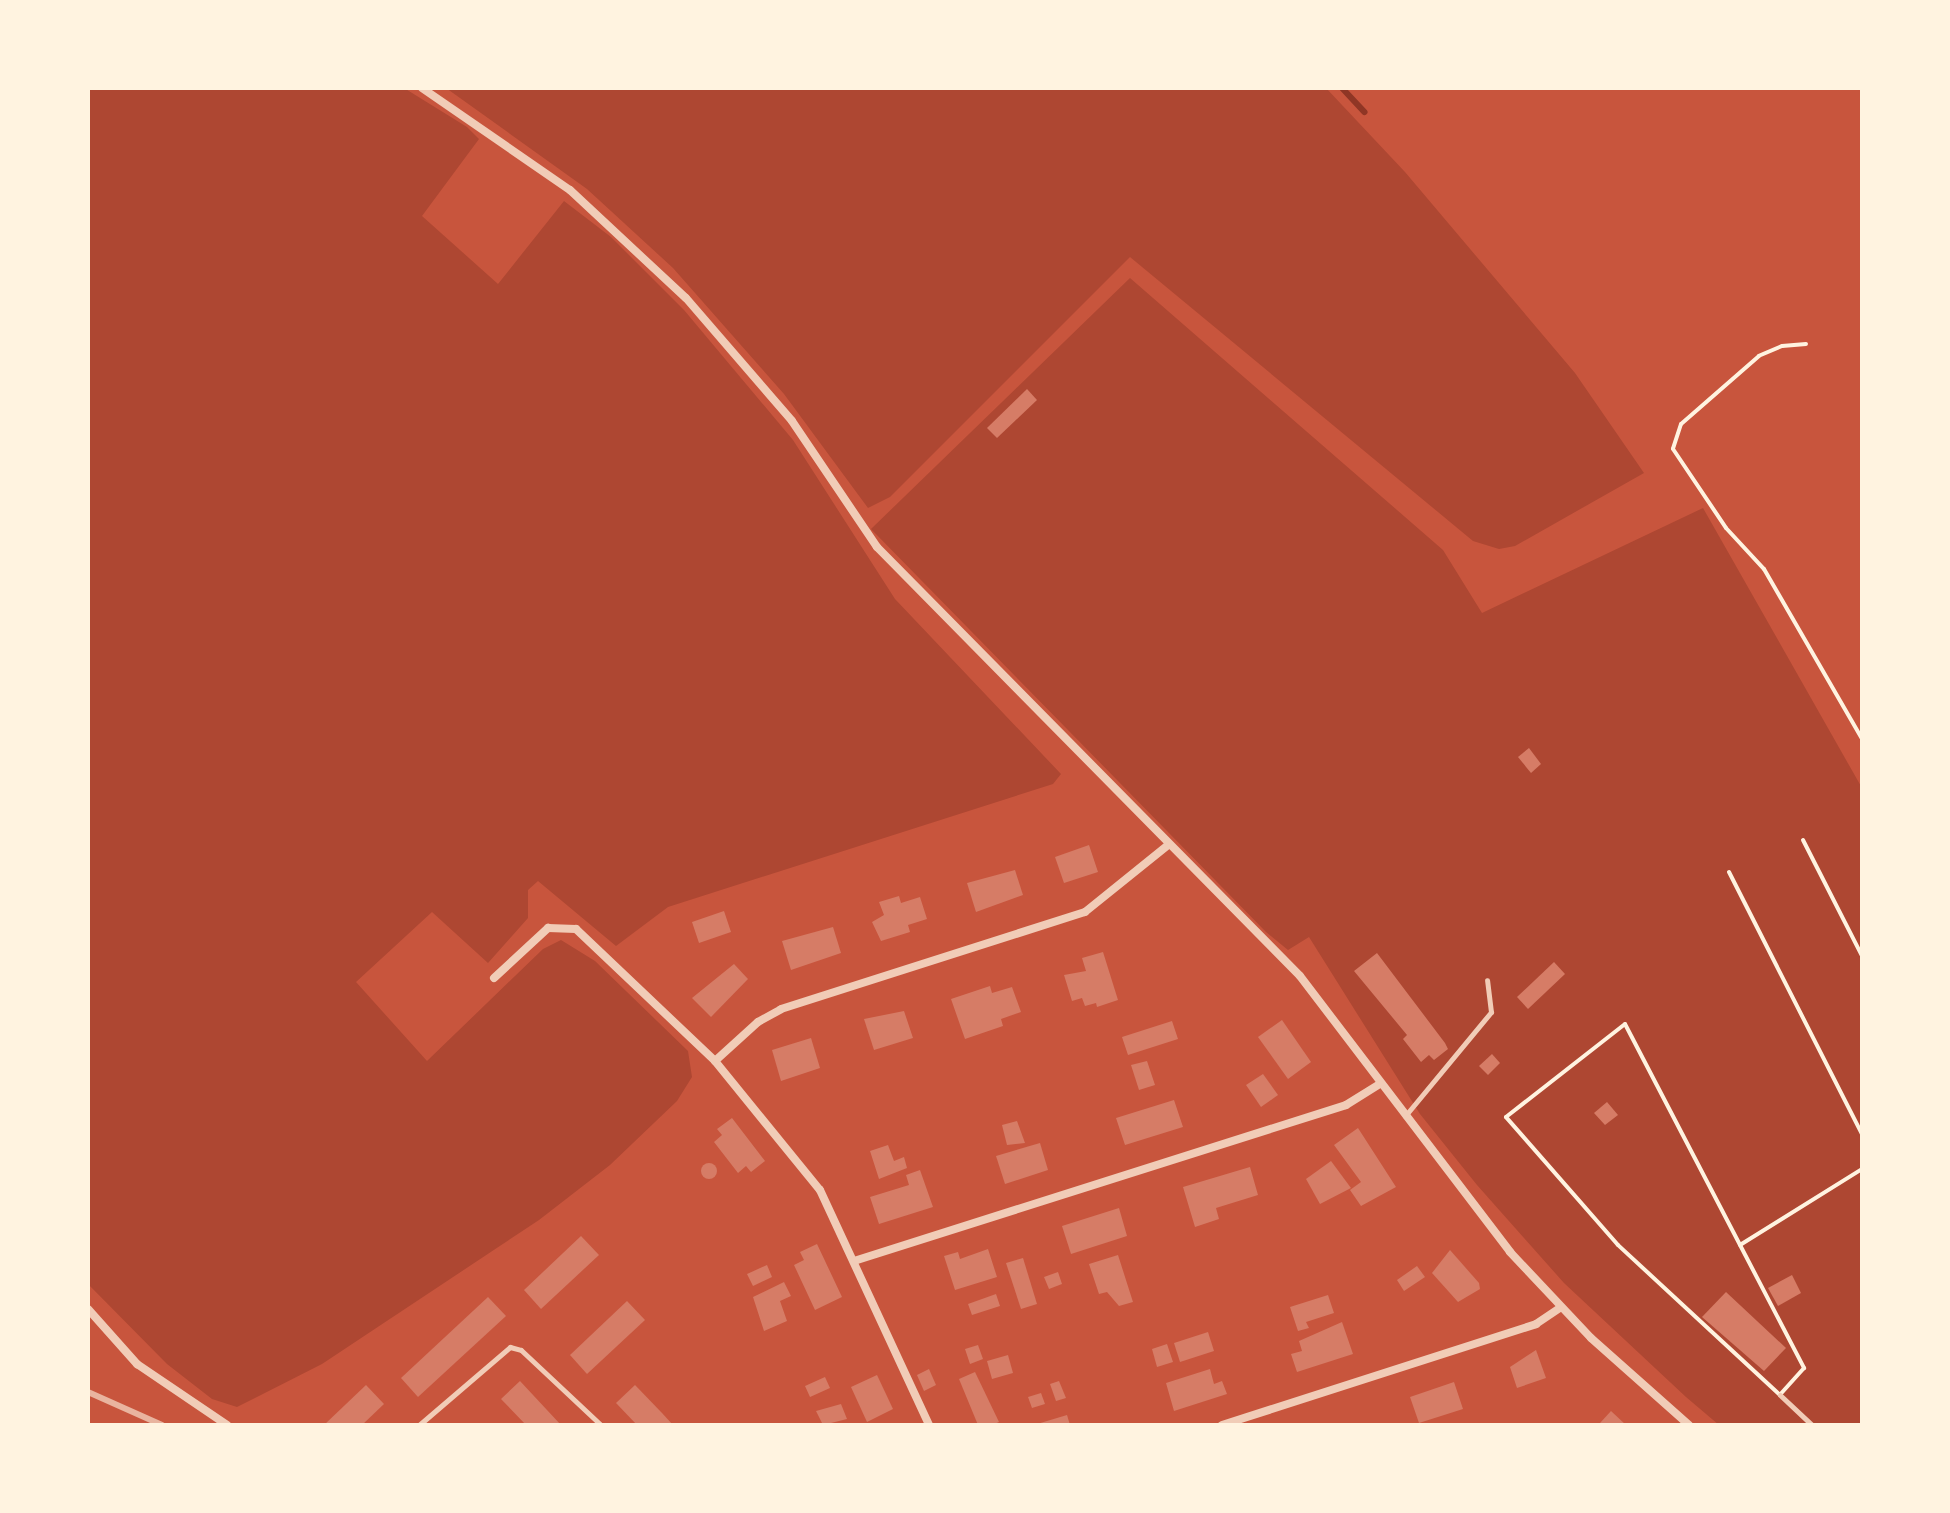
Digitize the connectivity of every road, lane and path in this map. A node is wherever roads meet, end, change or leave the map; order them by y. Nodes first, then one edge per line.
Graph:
1 (422, 88) edge
2 (1806, 344) dead end
3 (1862, 739) edge
4 (1803, 840) dead end
5 (1168, 845) junction
6 (1729, 872) dead end
7 (1862, 956) edge
8 (494, 978) dead end
9 (1487, 980) dead end
10 (715, 1061) junction
11 (1380, 1084) junction
12 (1404, 1116) junction
13 (1862, 1134) edge
14 (1862, 1169) edge
15 (1740, 1245) junction
16 (854, 1261) junction
17 (1561, 1307) junction
18 (88, 1309) edge
19 (1780, 1395) junction
20 (227, 1425) edge
21 (419, 1425) edge
22 (601, 1425) edge
23 (929, 1425) edge
24 (1222, 1425) edge
25 (1689, 1425) edge
26 (1812, 1425) edge

1 - 5 street
2 - 3 path
4 - 7 path
5 - 10 street
5 - 11 street
6 - 13 path
8 - 10 street
9 - 12 lane
10 - 16 street
11 - 12 street
11 - 16 street
12 - 17 street
14 - 15 path
15 - 19 path
15 - 19 path
16 - 23 street
17 - 24 street
17 - 25 street
18 - 20 street
19 - 26 lane
21 - 22 lane

